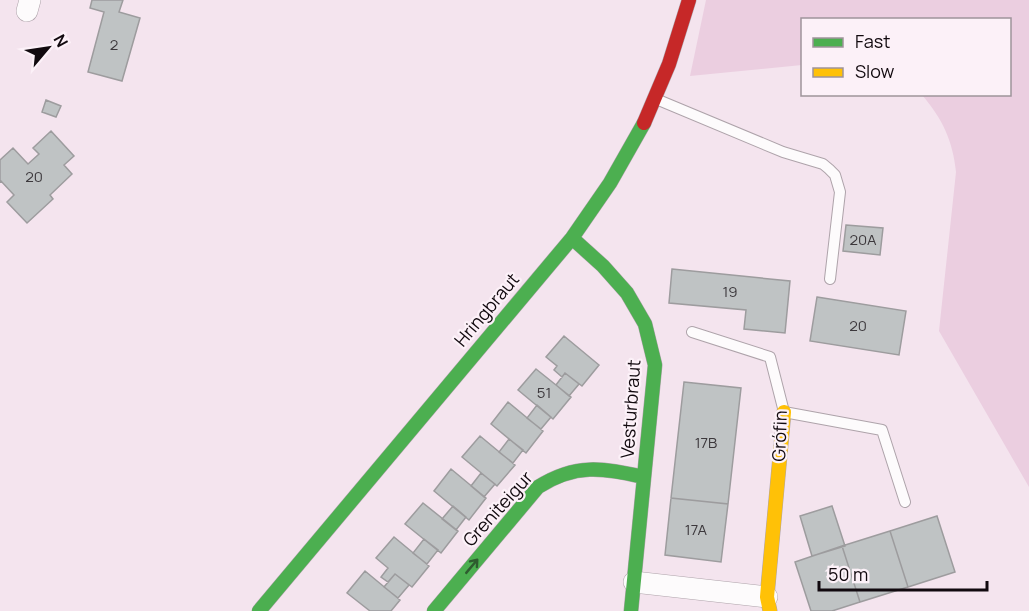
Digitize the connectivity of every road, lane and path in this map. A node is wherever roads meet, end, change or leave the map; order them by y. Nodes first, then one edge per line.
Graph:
1 (690, 0) edge
2 (656, 99) junction
3 (572, 238) junction
4 (830, 279) dead end
5 (692, 332) dead end
6 (784, 412) junction
7 (644, 477) junction
8 (905, 502) dead end
9 (634, 582) junction
10 (769, 604) edge
11 (259, 611) edge
12 (434, 611) edge
13 (631, 611) edge

1 - 2 street, Hringbraut
2 - 3 street, Hringbraut
2 - 4 lane
3 - 7 street, Vesturbraut
3 - 11 street, Hringbraut
5 - 6 lane, Grófin
6 - 8 lane
6 - 10 street, Grófin
7 - 9 street, Vesturbraut
12 -> 7 street, Greniteigur
9 - 10 street, Grófin
9 - 13 street, Vesturbraut

